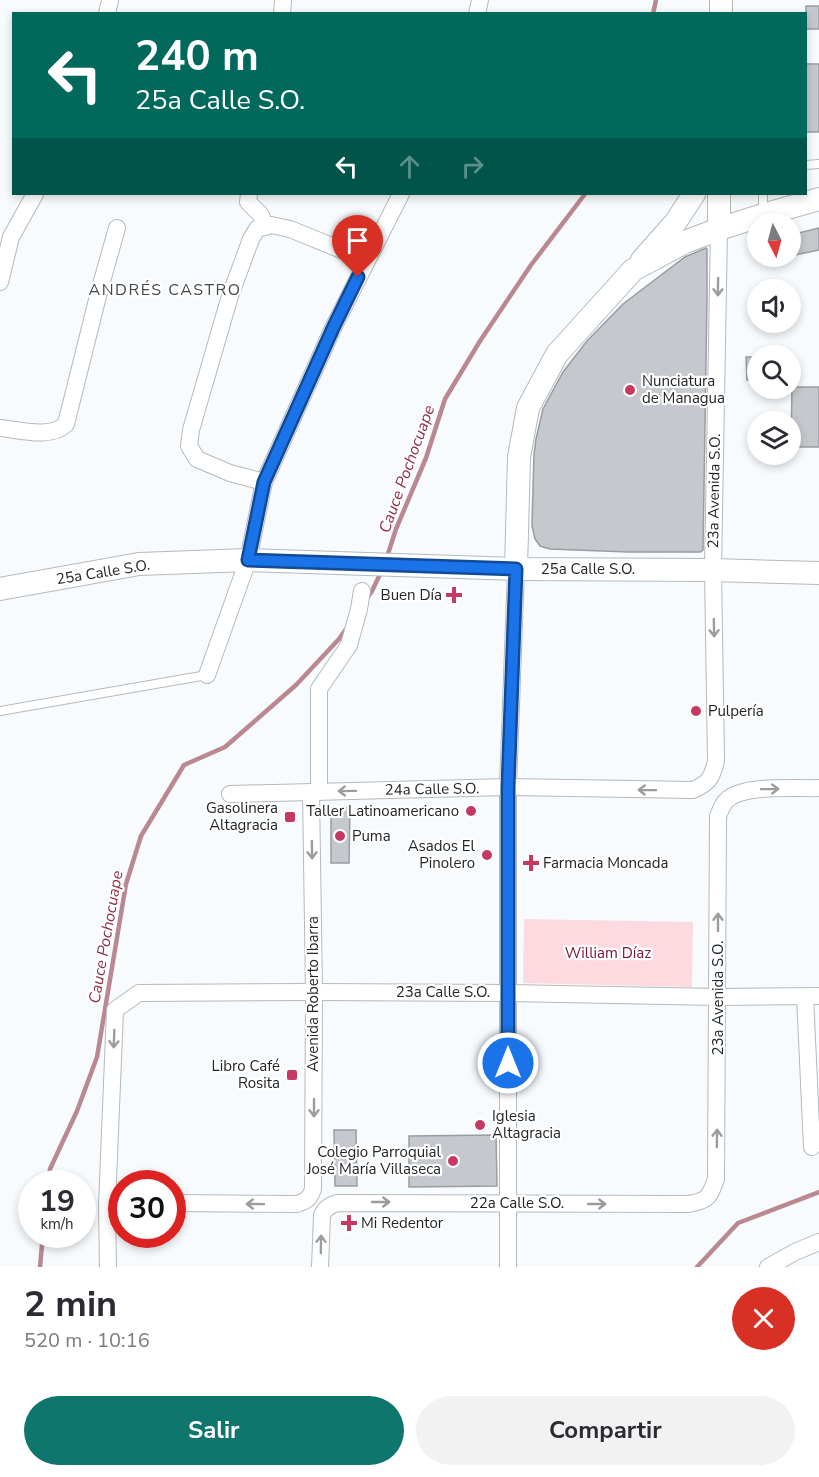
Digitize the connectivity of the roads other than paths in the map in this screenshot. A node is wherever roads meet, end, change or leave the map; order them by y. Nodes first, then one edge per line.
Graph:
1 (34, 195) edge
2 (249, 195) edge
3 (400, 195) edge
4 (693, 195) edge
5 (719, 195) edge
6 (819, 199) edge
7 (763, 204) edge
8 (265, 227) junction
9 (117, 228) dead end
10 (719, 229) junction
11 (366, 260) junction
12 (633, 270) junction
13 (0, 282) edge
14 (0, 428) edge
15 (264, 482) junction
16 (248, 560) junction
17 (516, 569) junction
18 (713, 570) junction
19 (819, 573) edge
20 (0, 589) edge
21 (362, 591) dead end
22 (207, 675) joint
23 (0, 711) edge
24 (705, 785) joint
25 (508, 787) junction
26 (819, 788) edge
27 (315, 792) junction
28 (230, 794) dead end
29 (314, 992) junction
30 (508, 993) junction
31 (812, 996) edge
32 (718, 997) junction
33 (812, 1147) dead end
34 (114, 1170) edge
35 (710, 1195) joint
36 (186, 1203) edge
37 (508, 1203) junction
38 (819, 1242) edge
39 (110, 1248) edge
40 (108, 1267) edge
41 (320, 1267) edge
42 (508, 1267) edge
43 (768, 1267) edge

1 - 13 street
2 - 8 street
3 - 11 street
4 - 12 street
5 - 10 street, 23a Avenida S.O.
6 - 7 street
7 - 10 street
8 - 11 street
8 - 15 street
9 - 14 street
10 - 12 street
10 -> 18 street, 23a Avenida S.O.
11 - 15 street
12 - 17 street
15 - 16 street
16 - 17 street, 25a Calle S.O.
16 - 20 street, 25a Calle S.O.
16 - 22 street
17 - 18 street, 25a Calle S.O.
17 - 25 street
18 - 19 street, 25a Calle S.O.
18 -> 24 street, 23a Avenida S.O.
21 - 27 street, Avenida Roberto Ibarra
22 - 23 lane
24 -> 25 street, 24a Calle S.O.
25 -> 27 street, 24a Calle S.O.
25 - 30 street
32 -> 26 street, 23a Avenida S.O.
27 - 28 street, 24a Calle S.O.
27 -> 29 street, Avenida Roberto Ibarra
29 - 30 street, 23a Calle S.O.
29 -> 34 street, 23a Calle S.O.
29 -> 36 street, Avenida Roberto Ibarra
30 - 32 street, 23a Calle S.O.
30 - 37 street
31 - 32 street, 23a Calle S.O.
31 - 33 street
35 -> 32 street, 23a Avenida S.O.
37 -> 35 street, 22a Calle S.O.
41 -> 37 street, 22a Calle S.O.
37 - 42 street
38 - 43 street
39 - 40 street

